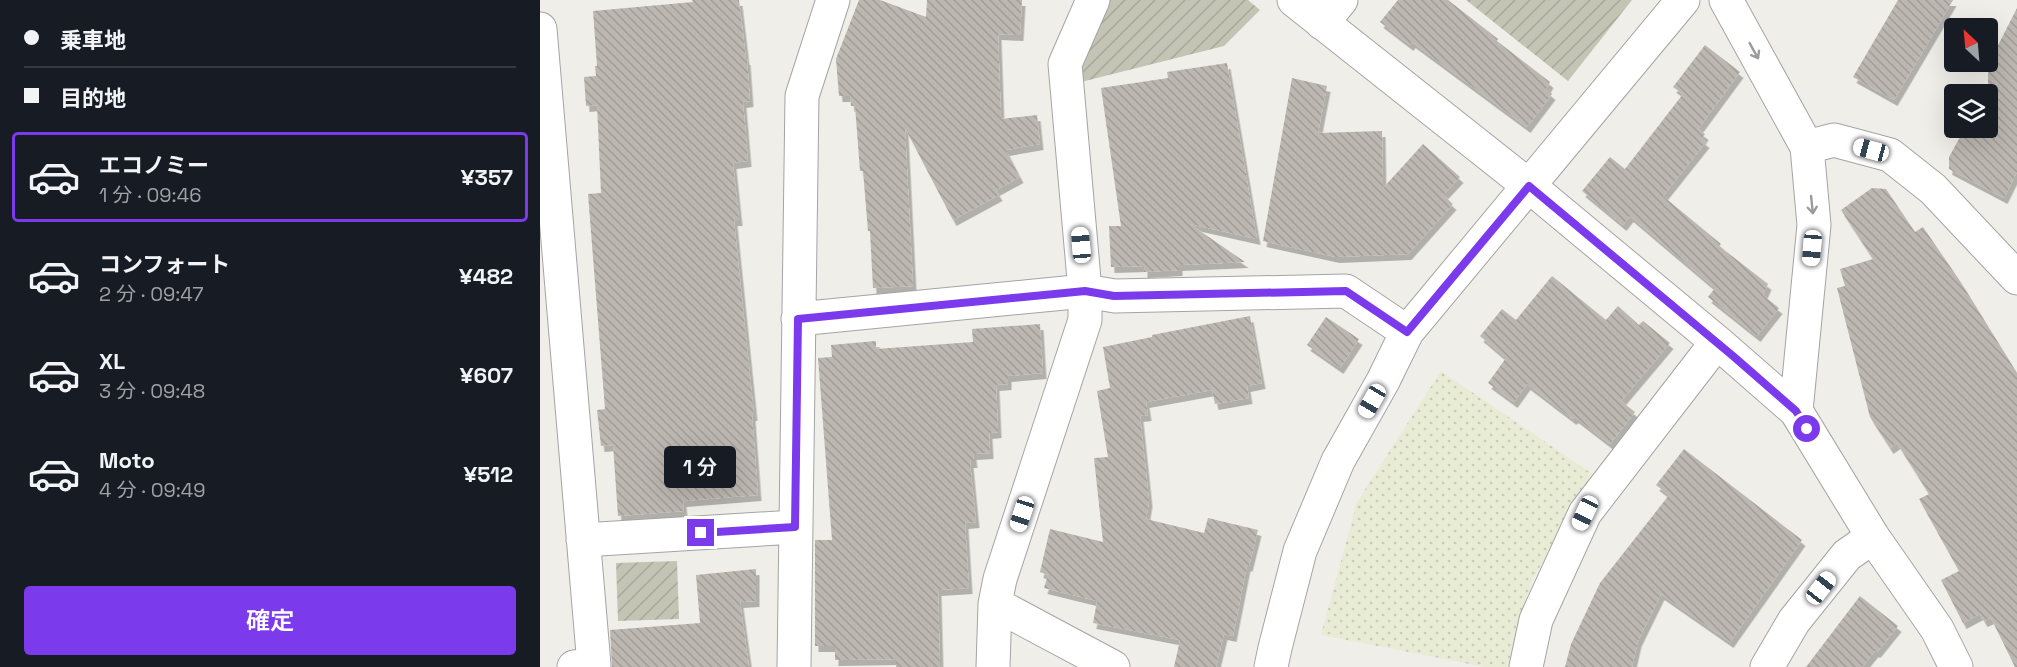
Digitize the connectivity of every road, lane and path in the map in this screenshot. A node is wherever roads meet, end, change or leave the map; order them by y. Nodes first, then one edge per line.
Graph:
1 (833, 0) edge
2 (1093, 0) edge
3 (1294, 0) edge
4 (1683, 0) edge
5 (1726, 0) edge
6 (1332, 11) edge
7 (540, 29) edge
8 (1807, 147) junction
9 (1529, 186) junction
10 (2017, 278) edge
11 (1085, 291) junction
12 (798, 319) junction
13 (1407, 332) junction
14 (1717, 342) junction
15 (1796, 411) junction
16 (795, 527) junction
17 (1873, 537) junction
18 (583, 540) junction
19 (996, 603) junction
20 (574, 667) edge
21 (794, 667) edge
22 (993, 667) edge
23 (1113, 667) edge
24 (1271, 667) edge
25 (1526, 667) edge
26 (1767, 667) edge
27 (1956, 667) edge

1 - 12 street
2 - 11 street
3 - 6 street
4 - 9 street
5 -> 8 street
6 - 9 street
7 - 18 street
8 - 10 street
8 -> 15 street
9 - 13 street
9 - 14 street
11 - 12 street
11 - 13 street
11 - 19 street
12 - 16 street
13 - 24 street
14 - 15 street
14 - 25 street
15 - 17 street
16 - 18 street
16 - 21 street
17 - 26 street
17 - 27 street
18 - 20 street
19 - 22 street
19 - 23 street

